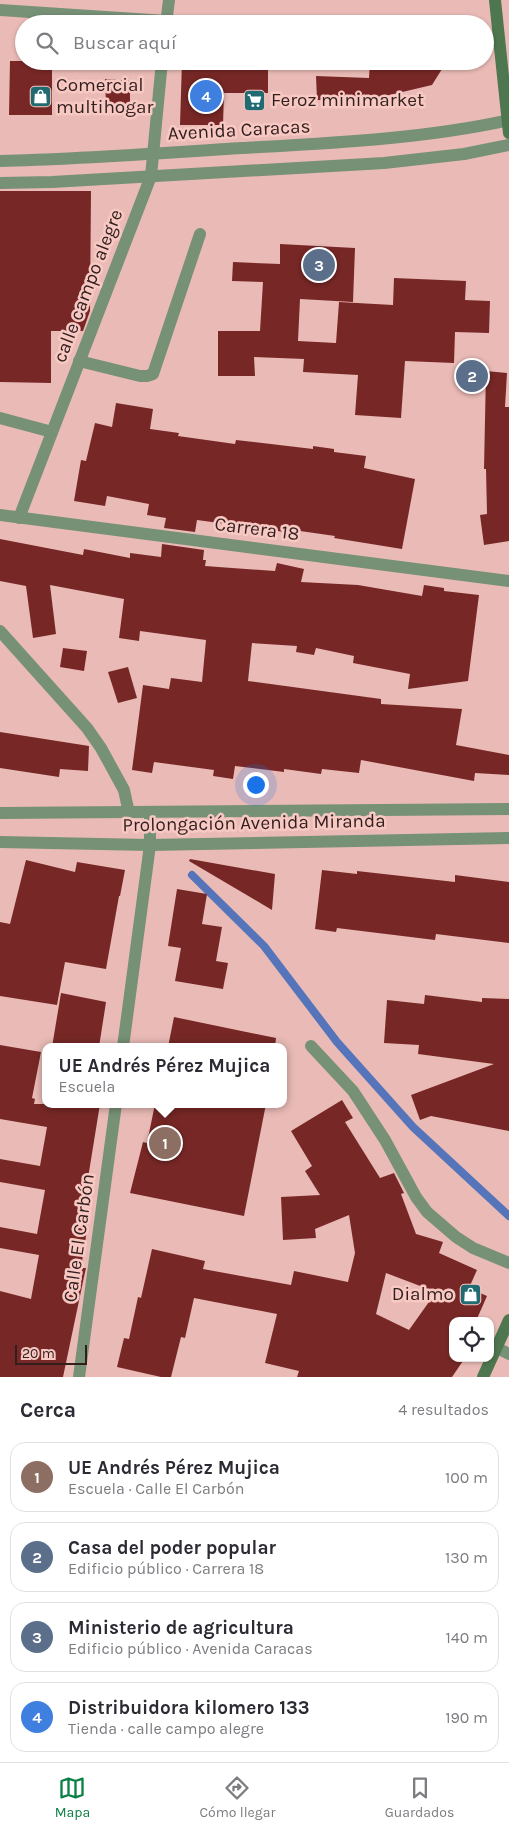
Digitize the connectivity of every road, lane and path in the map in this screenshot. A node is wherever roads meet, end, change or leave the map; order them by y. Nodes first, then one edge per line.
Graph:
1 (169, 0) edge
2 (495, 0) edge
3 (0, 10) edge
4 (69, 15) edge
5 (167, 15) edge
6 (161, 70) edge
7 (508, 120) edge
8 (509, 134) edge
9 (509, 145) edge
10 (152, 154) junction
11 (0, 161) edge
12 (151, 176) junction
13 (0, 183) edge
14 (200, 234) dead end
15 (79, 361) junction
16 (0, 419) edge
17 (52, 432) junction
18 (0, 515) edge
19 (19, 518) junction
20 (509, 580) edge
21 (0, 631) edge
22 (509, 809) edge
23 (0, 813) edge
24 (129, 813) junction
25 (150, 813) junction
26 (509, 838) edge
27 (0, 842) edge
28 (150, 845) junction
29 (124, 1043) edge
30 (311, 1046) dead end
31 (115, 1108) edge
32 (509, 1262) edge
33 (509, 1320) edge
34 (497, 1348) junction
35 (509, 1354) edge
36 (79, 1377) edge
37 (483, 1377) edge

1 - 5 street
2 - 7 street
3 - 4 street
6 - 10 street, calle campo alegre
7 - 8 street
7 - 10 street, Avenida Caracas
9 - 12 street
10 - 11 street, Avenida Caracas
10 - 12 street, calle campo alegre
12 - 13 street
12 - 15 street, calle campo alegre
14 - 15 street
15 - 17 street, calle campo alegre
16 - 17 street
17 - 19 street, calle campo alegre
18 - 19 street, Carrera 18
19 - 20 street, Carrera 18
21 - 24 street
22 - 25 street, Prolongación Avenida Miranda
23 - 24 street, Prolongación Avenida Miranda
24 - 25 street, Prolongación Avenida Miranda
25 - 28 street
26 - 28 street, Prolongación Avenida Miranda
27 - 28 street, Prolongación Avenida Miranda
28 - 29 street
30 - 32 street
31 - 36 street, Calle El Carbón
33 - 34 street
34 - 35 street
34 - 37 street

